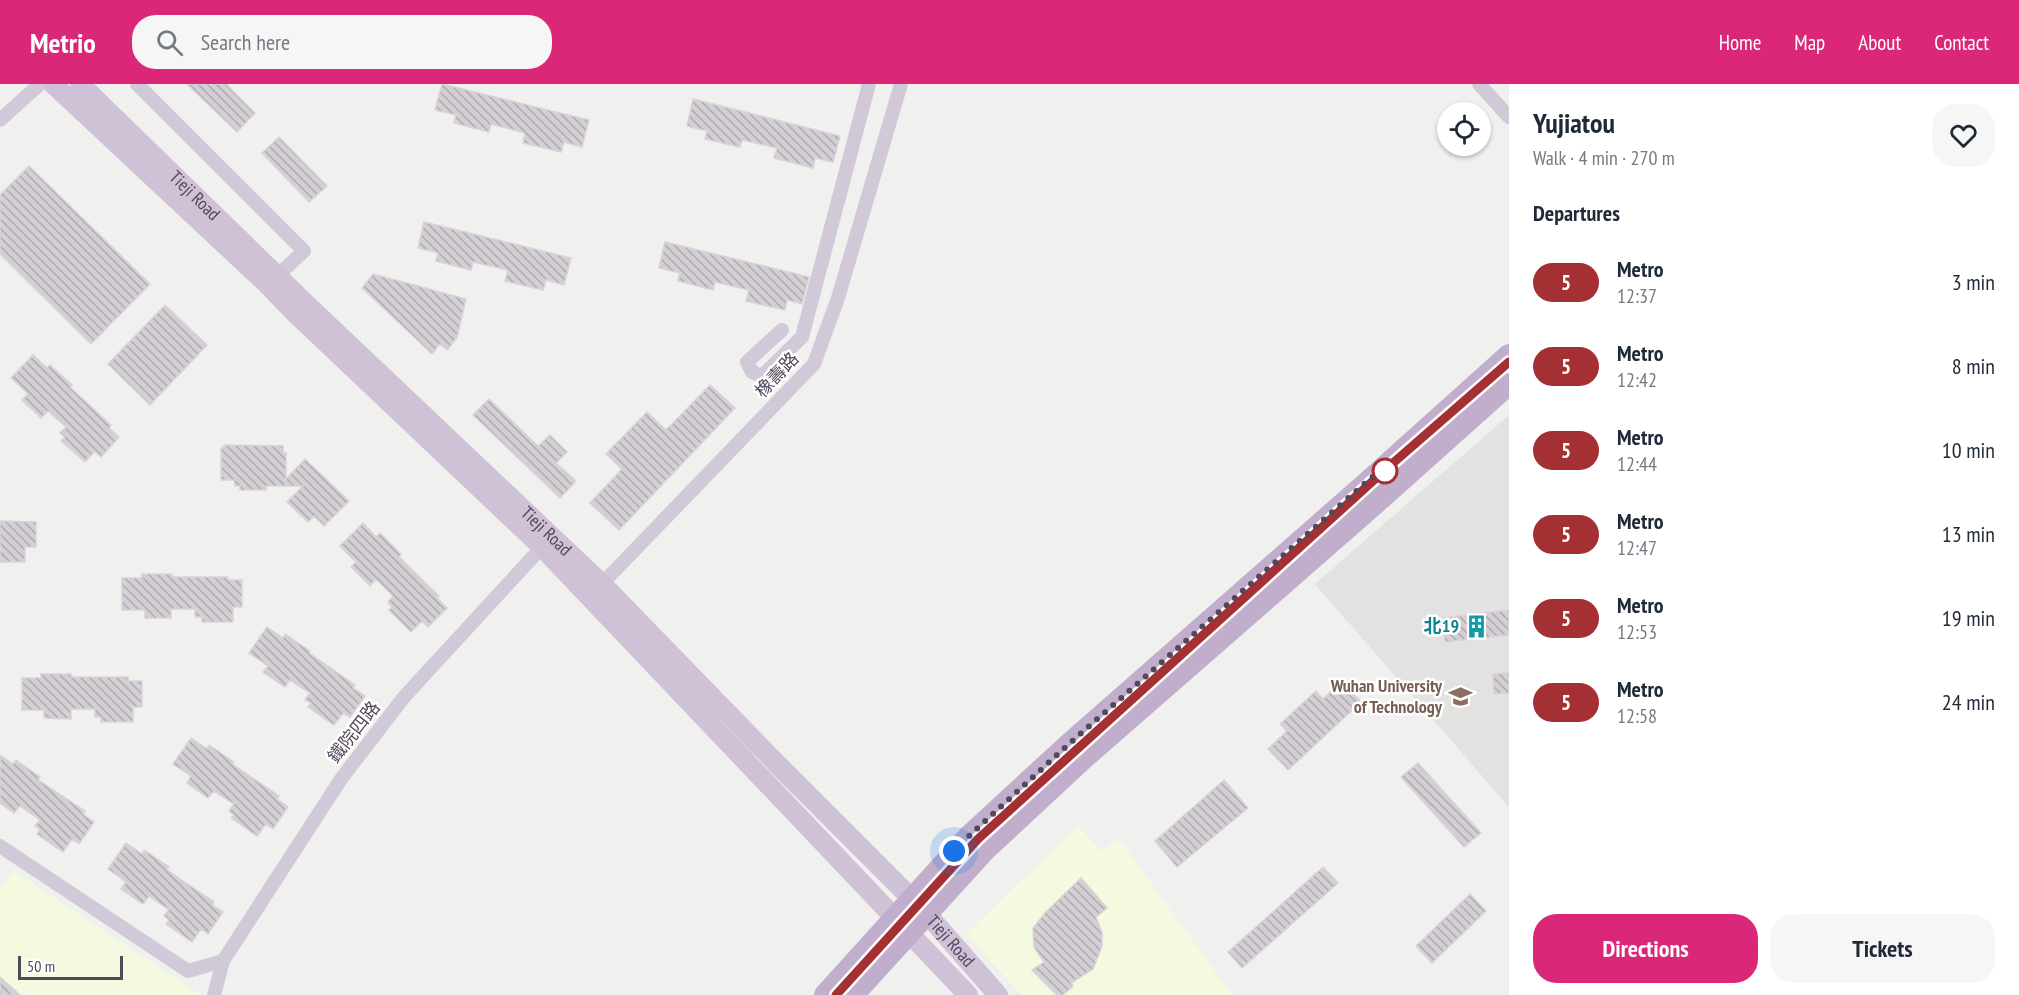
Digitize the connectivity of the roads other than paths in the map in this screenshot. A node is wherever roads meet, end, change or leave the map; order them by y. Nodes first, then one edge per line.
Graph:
1 (40, 84) edge
2 (53, 84) edge
3 (80, 84) edge
4 (137, 84) edge
5 (869, 84) edge
6 (901, 84) edge
7 (1479, 84) edge
8 (1509, 117) edge
9 (0, 120) edge
10 (273, 280) junction
11 (782, 330) dead end
12 (1509, 355) edge
13 (1509, 384) edge
14 (542, 547) junction
15 (596, 590) junction
16 (0, 846) edge
17 (919, 906) junction
18 (902, 925) junction
19 (224, 961) junction
20 (214, 995) edge
21 (825, 995) edge
22 (853, 995) edge
23 (968, 995) edge
24 (998, 995) edge

1 - 9 street
2 - 10 main road, Tieji Road
3 - 10 main road, Tieji Road
4 - 10 street
5 - 11 street
6 - 15 street, 橡壽路
7 - 8 street
10 - 14 main road, Tieji Road
10 - 15 main road, Tieji Road
12 - 17 main road
13 - 17 main road
14 - 15 main road, Tieji Road
14 - 19 street, 鐵院四路
15 - 17 main road, Tieji Road
15 - 18 main road, Tieji Road
16 - 19 street
17 - 18 main road
17 - 24 main road, Tieji Road
18 - 21 main road
18 - 22 main road
18 - 23 main road, Tieji Road
19 - 20 street, 鐵院四路

